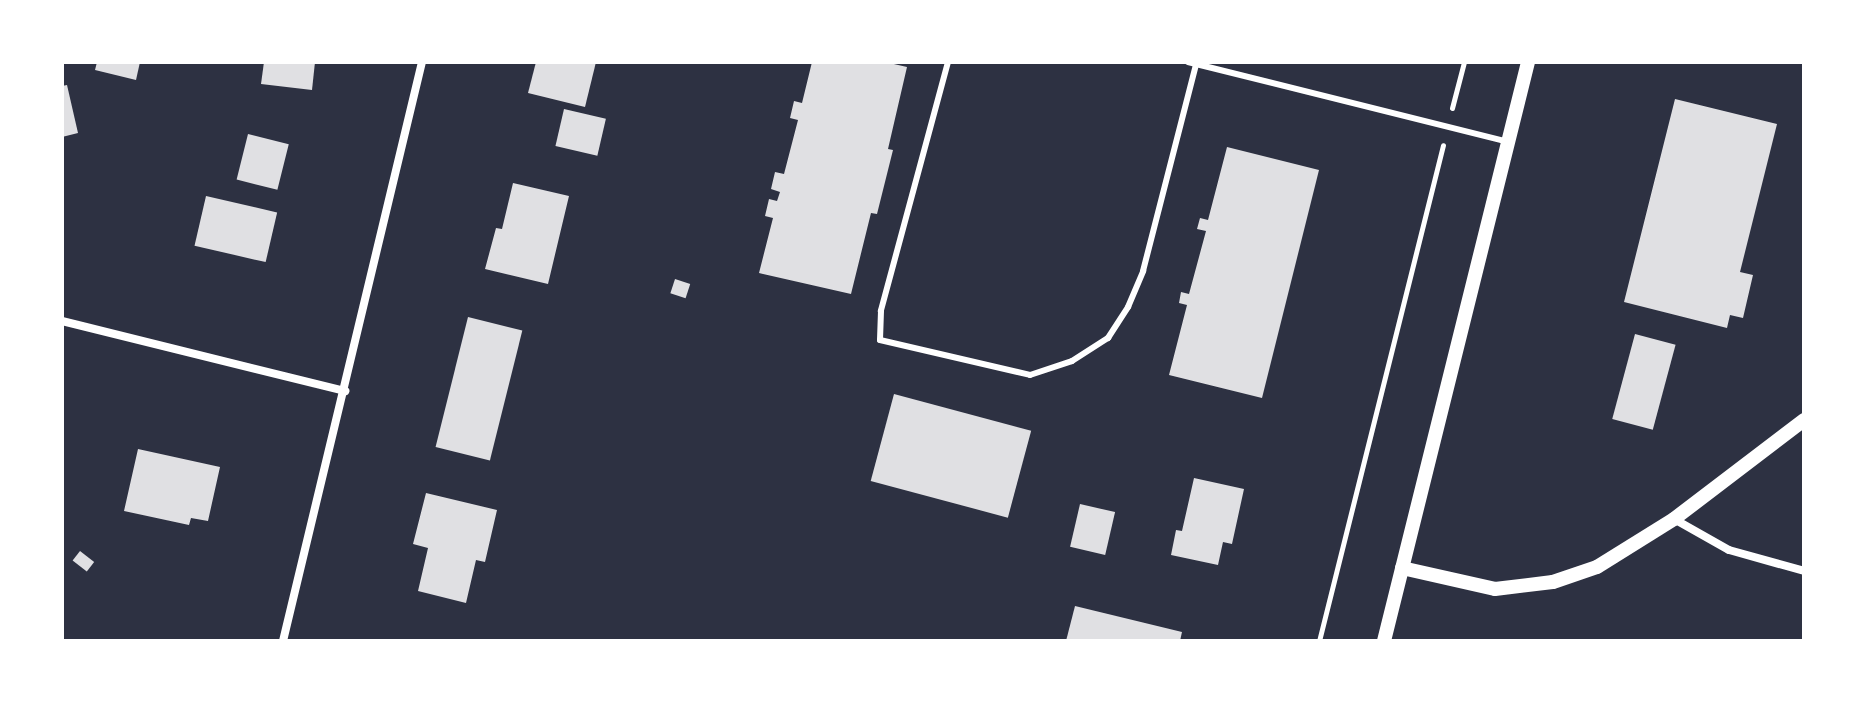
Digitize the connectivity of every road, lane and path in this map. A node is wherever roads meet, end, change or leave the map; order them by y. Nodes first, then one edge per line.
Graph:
1 (422, 62) edge
2 (948, 62) edge
3 (1464, 62) edge
4 (1528, 62) edge
5 (1192, 63) edge
6 (1448, 127) junction
7 (1508, 142) junction
8 (62, 321) edge
9 (345, 391) junction
10 (1804, 420) edge
11 (1674, 519) junction
12 (1402, 568) junction
13 (1804, 571) edge
14 (283, 641) edge
15 (1319, 641) edge
16 (1384, 641) edge

1 - 9 street
2 - 5 lane
3 - 6 path
4 - 7 street
5 - 6 lane
6 - 7 lane
6 - 15 path
7 - 12 street
8 - 9 street
9 - 14 street
10 - 11 street
11 - 12 street
11 - 13 street
12 - 16 street

